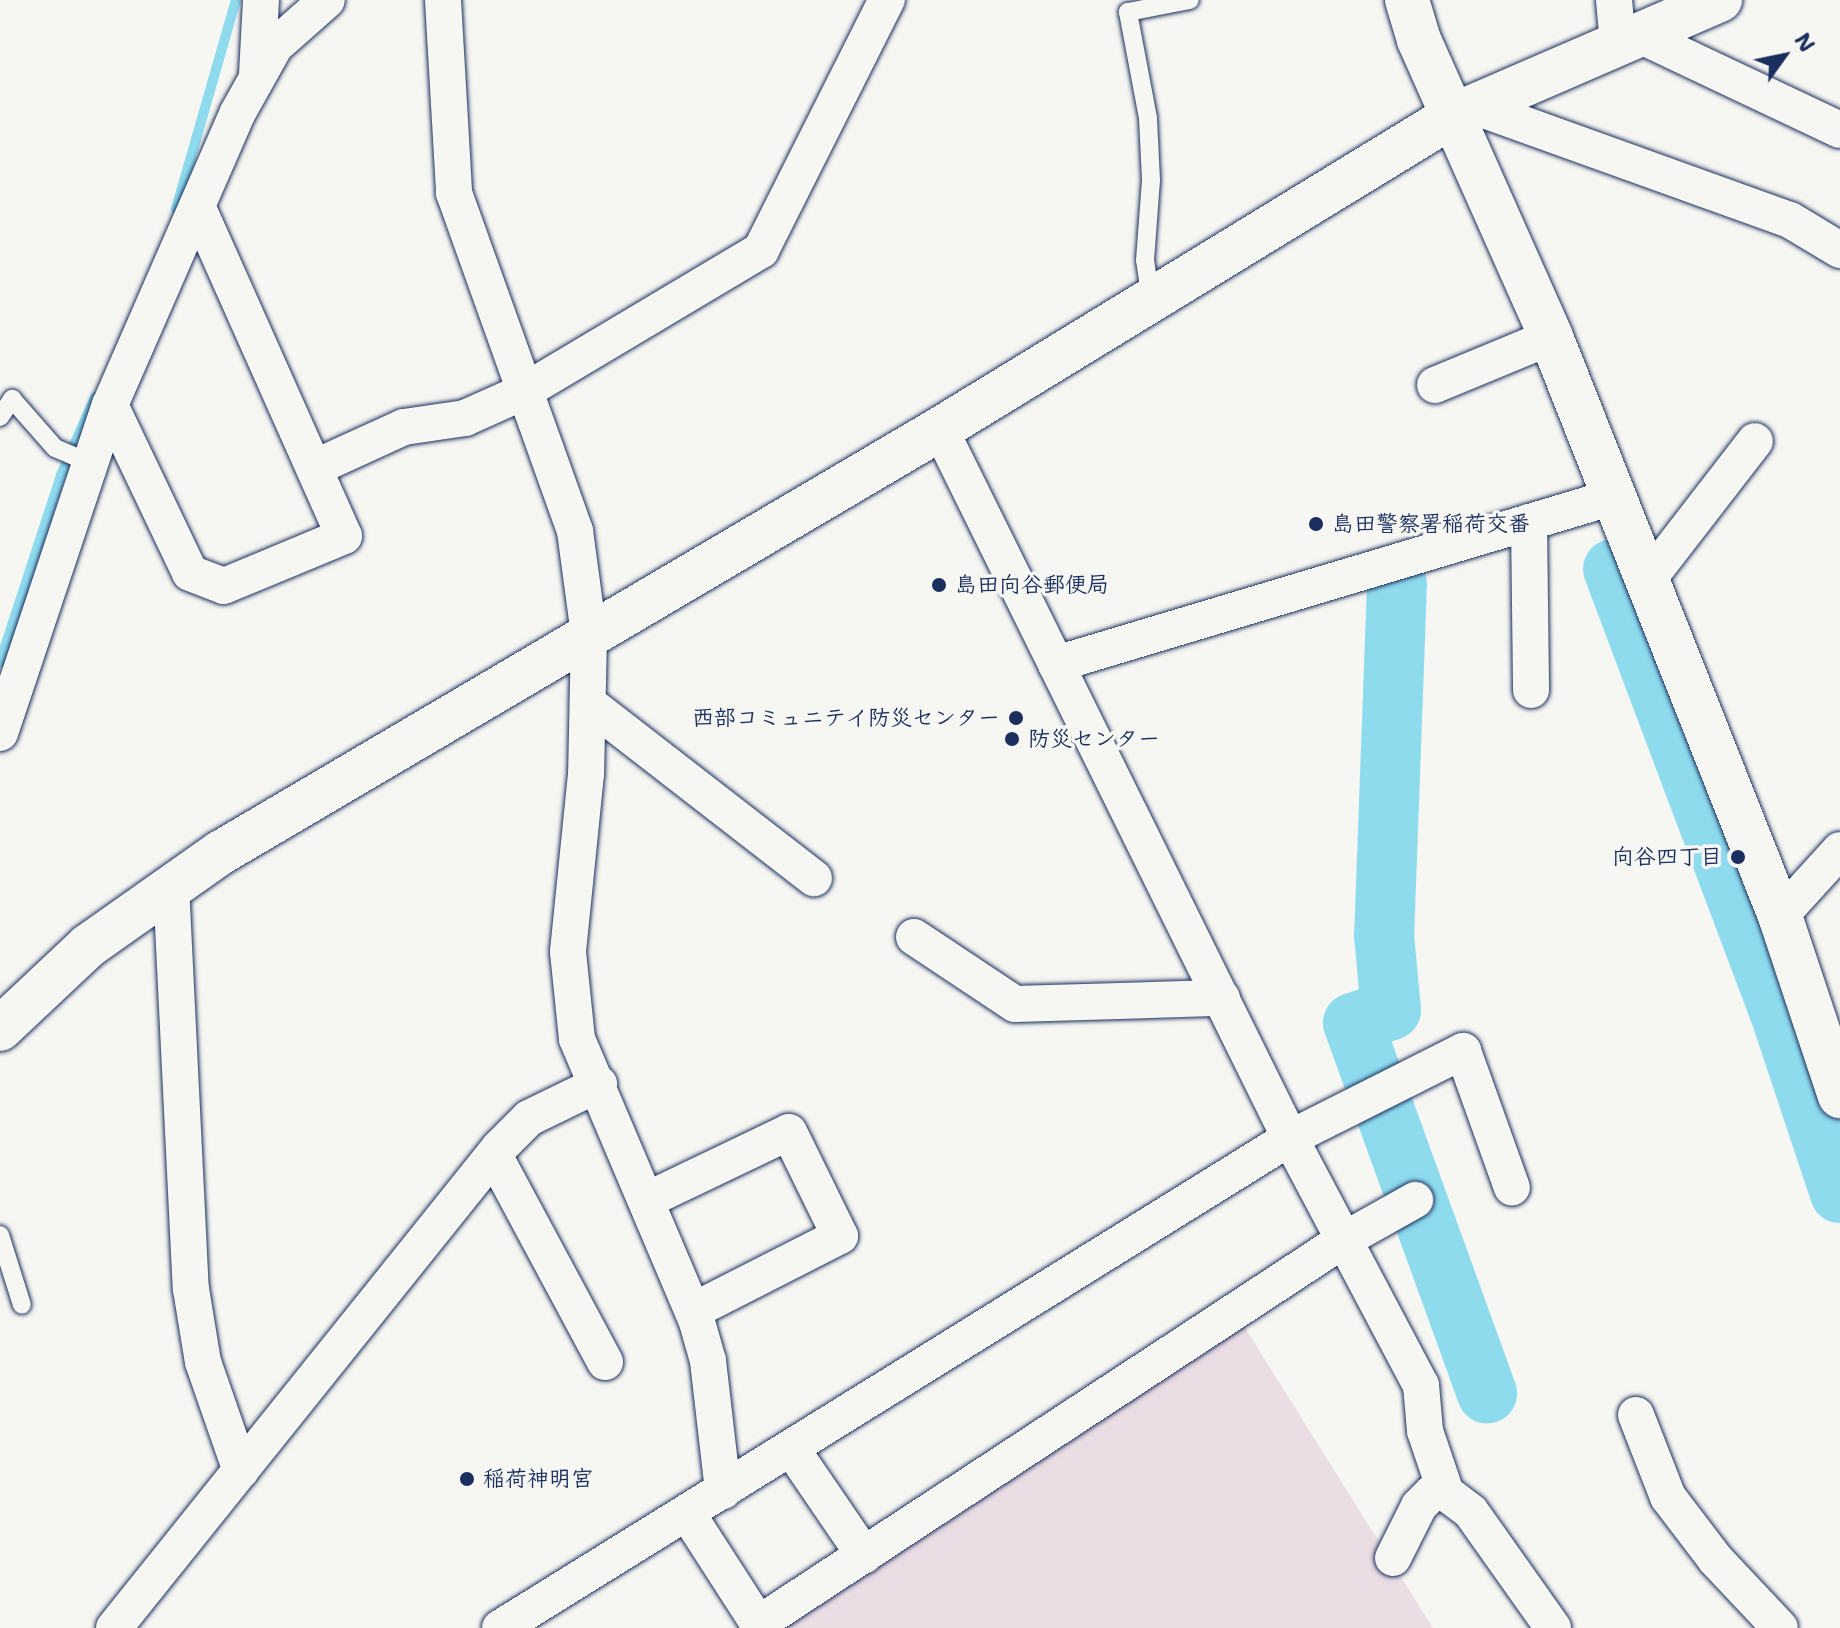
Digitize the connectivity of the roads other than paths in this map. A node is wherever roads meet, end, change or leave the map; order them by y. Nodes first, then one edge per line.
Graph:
1 (261, 0) edge
2 (327, 0) edge
3 (443, 0) edge
4 (887, 0) edge
5 (1190, 0) edge
6 (1407, 0) edge
7 (1720, 0) edge
8 (1624, 26) edge
9 (256, 79) junction
10 (1464, 111) junction
11 (1840, 130) edge
12 (198, 208) junction
13 (1840, 250) edge
14 (1151, 300) junction
15 (1551, 337) junction
16 (1435, 385) dead end
17 (523, 392) junction
18 (110, 405) junction
19 (0, 417) edge
20 (940, 429) junction
21 (1755, 441) dead end
22 (90, 463) junction
23 (314, 468) junction
24 (1613, 497) junction
25 (1529, 522) junction
26 (1646, 582) junction
27 (589, 635) junction
28 (1056, 664) junction
29 (1531, 690) dead end
30 (588, 703) junction
31 (0, 733) edge
32 (1840, 850) edge
33 (814, 878) dead end
34 (171, 885) junction
35 (1780, 916) junction
36 (914, 937) dead end
37 (1222, 998) junction
38 (0, 1029) edge
39 (599, 1084) junction
40 (1840, 1096) edge
41 (1290, 1138) junction
42 (494, 1155) junction
43 (1512, 1188) dead end
44 (647, 1200) junction
45 (1415, 1200) dead end
46 (0, 1235) edge
47 (1342, 1241) junction
48 (22, 1305) dead end
49 (693, 1311) junction
50 (605, 1362) dead end
51 (1636, 1415) dead end
52 (791, 1448) junction
53 (241, 1471) junction
54 (723, 1491) junction
55 (1446, 1493) junction
56 (687, 1513) junction
57 (864, 1555) junction
58 (1393, 1558) dead end
59 (759, 1626) edge
60 (114, 1628) edge
61 (500, 1628) edge
62 (1553, 1628) edge
63 (1780, 1628) edge

1 - 9 street
2 - 9 street
3 - 17 street
4 - 17 street
5 - 14 lane
6 - 10 street
7 - 8 street
8 - 10 street
8 - 11 street
9 - 12 street
10 - 13 street
10 - 14 street
10 - 15 street
12 - 18 street
12 - 23 street
14 - 20 street
15 - 16 street
15 - 24 street
17 - 23 street
17 - 27 street
18 - 22 street
18 - 23 street
19 - 22 lane
20 - 27 street
20 - 28 street
21 - 26 street
22 - 31 street
24 - 25 street
24 - 26 street
25 - 28 street
25 - 29 street
26 - 35 street
27 - 30 street
27 - 34 street
28 - 37 street
30 - 33 street
30 - 39 street
32 - 35 street
34 - 38 street
34 - 53 street
35 - 40 street
36 - 37 street
37 - 41 street
39 - 42 street
39 - 44 street
41 - 43 street
41 - 47 street
41 - 52 street
42 - 50 street
42 - 53 street
44 - 49 street
44 - 49 street
45 - 47 street
46 - 48 lane
47 - 55 street
47 - 57 street
49 - 54 street
51 - 63 street
52 - 54 street
52 - 57 street
53 - 60 street
54 - 56 street
55 - 58 street
55 - 62 street
56 - 59 street
56 - 61 street
57 - 59 street

